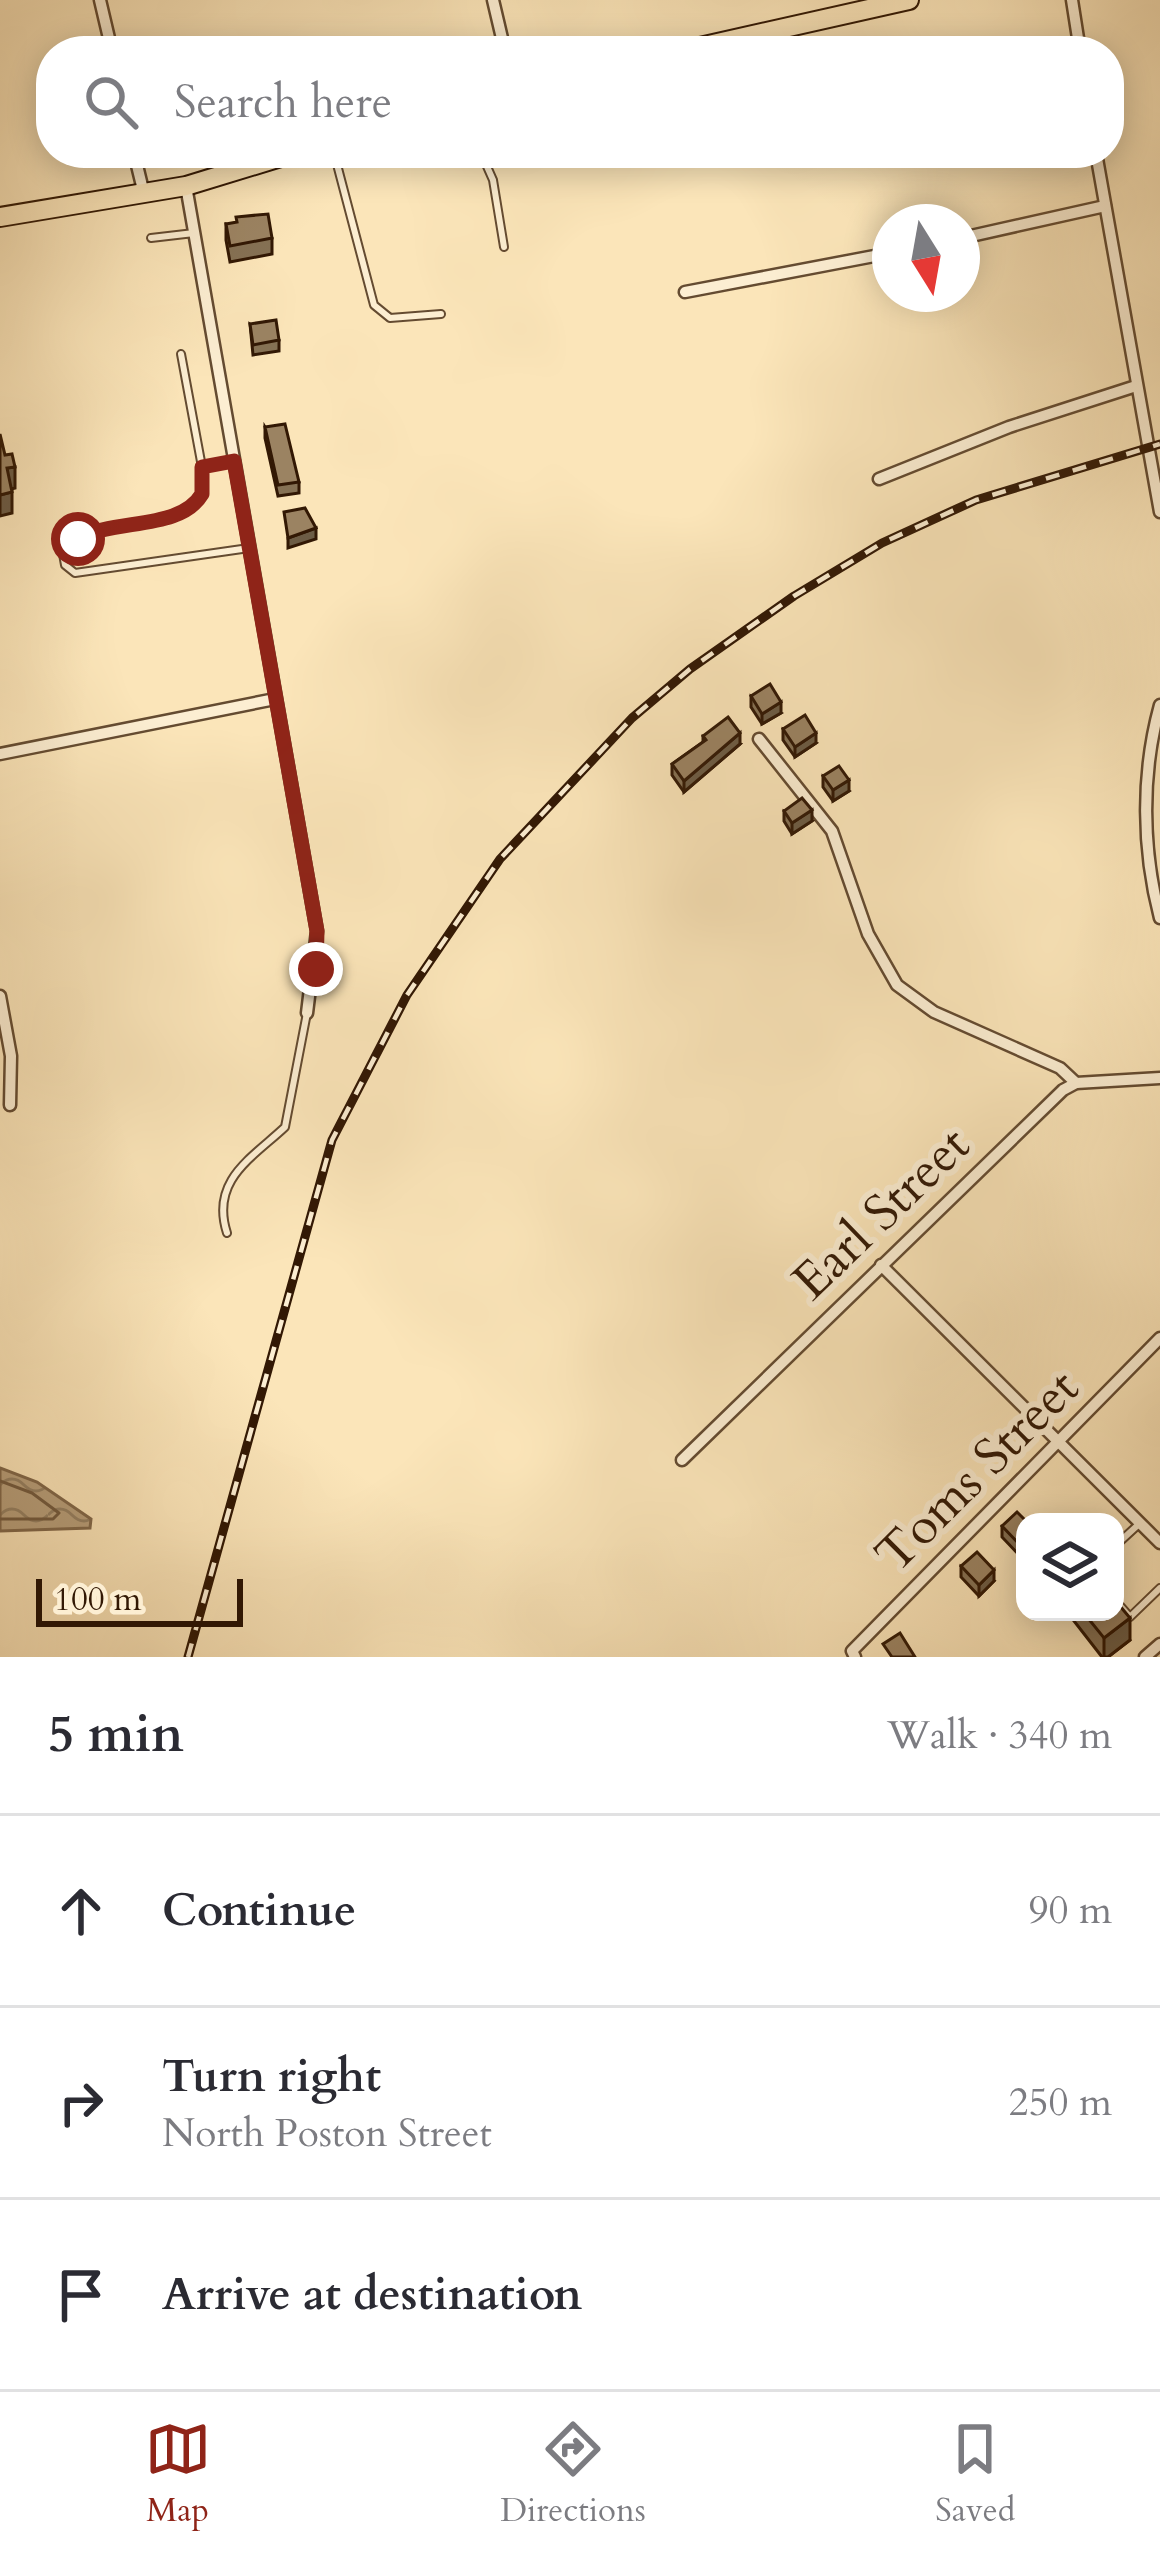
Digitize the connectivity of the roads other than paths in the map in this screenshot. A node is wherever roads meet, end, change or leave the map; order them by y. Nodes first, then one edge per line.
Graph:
1 (100, 0) edge
2 (493, 0) edge
3 (909, 0) edge
4 (1072, 0) edge
5 (862, 6) edge
6 (108, 36) edge
7 (501, 36) edge
8 (742, 36) edge
9 (1078, 36) edge
10 (138, 168) edge
11 (245, 168) edge
12 (338, 168) edge
13 (488, 168) edge
14 (1099, 168) edge
15 (186, 186) junction
16 (144, 194) junction
17 (1105, 206) junction
18 (0, 217) edge
19 (194, 233) junction
20 (980, 234) edge
21 (151, 238) dead end
22 (503, 248) dead end
23 (872, 257) edge
24 (686, 292) dead end
25 (441, 314) dead end
26 (181, 354) dead end
27 (1136, 386) junction
28 (234, 461) junction
29 (202, 467) junction
30 (879, 479) dead end
31 (1160, 512) edge
32 (249, 548) junction
33 (275, 699) junction
34 (1160, 705) edge
35 (759, 739) dead end
36 (0, 754) edge
37 (1154, 793) edge
38 (1160, 918) edge
39 (0, 996) edge
40 (307, 1012) joint
41 (1160, 1078) edge
42 (1076, 1083) junction
43 (10, 1105) dead end
44 (227, 1233) dead end
45 (881, 1265) junction
46 (1160, 1338) edge
47 (1061, 1442) junction
48 (682, 1460) dead end
49 (1140, 1523) junction
50 (1124, 1538) edge
51 (1160, 1544) edge
52 (1160, 1588) edge
53 (1124, 1610) edge
54 (1160, 1644) edge
55 (855, 1657) edge
56 (1145, 1657) edge

1 - 6 street
2 - 7 street
3 - 5 main road
4 - 9 street
5 - 8 main road
10 - 16 street
11 - 15 main road
12 - 25 lane
13 - 22 lane
14 - 17 street
15 - 16 main road
15 - 19 street
16 - 18 main road
17 - 20 street
17 - 27 street
19 - 21 lane
19 - 28 street
23 - 24 street
26 - 29 lane
27 - 30 street
27 - 31 street
28 - 29 lane
28 - 32 street
29 - 32 lane
32 - 33 street
33 - 36 street
33 - 40 street
34 - 37 street
35 - 42 street
37 - 38 street
39 - 43 street
40 - 44 lane
41 - 42 street
42 - 45 street, Earl Street
45 - 47 street
45 - 48 street, Earl Street
46 - 47 street, Toms Street
47 - 49 street
47 - 55 street, Toms Street
49 - 50 lane
49 - 51 street
52 - 53 lane
54 - 56 street

